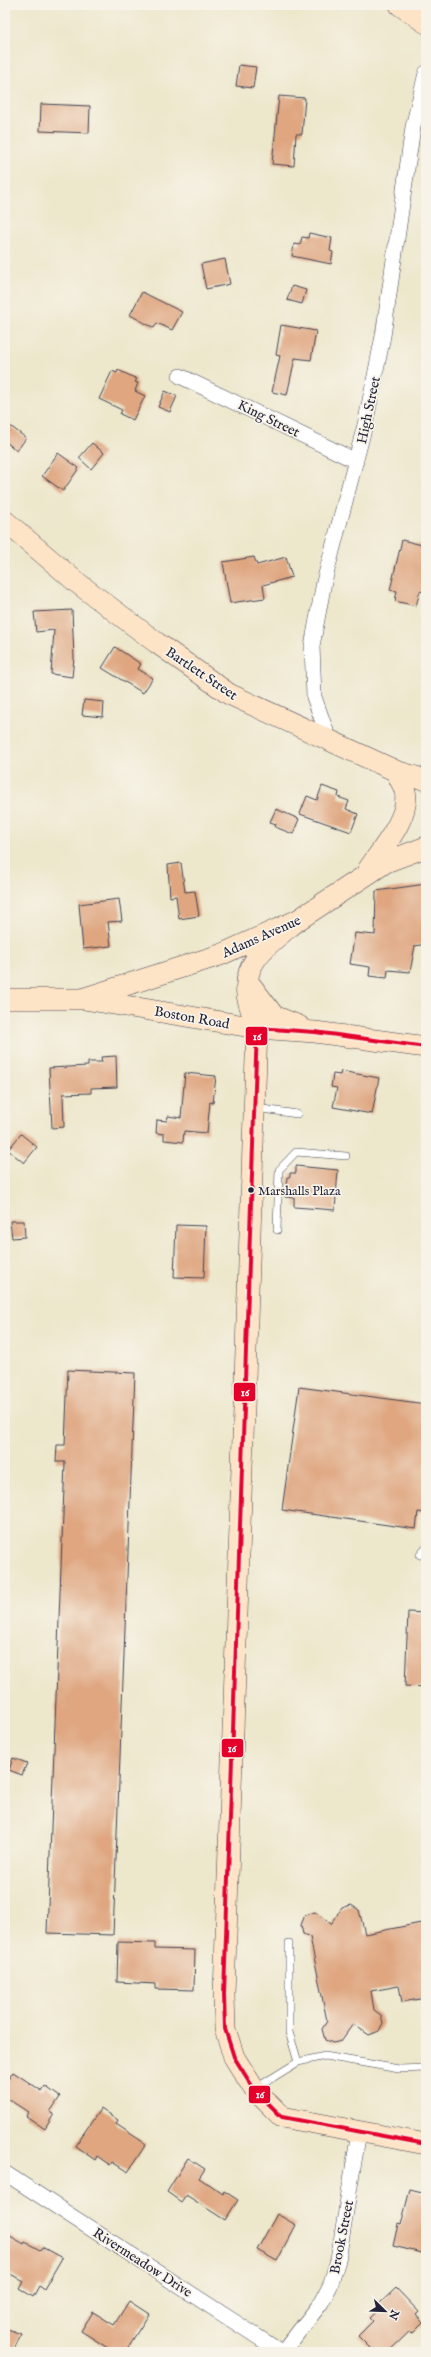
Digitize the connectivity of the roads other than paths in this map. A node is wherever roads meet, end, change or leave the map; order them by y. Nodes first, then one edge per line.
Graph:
1 (400, 5) edge
2 (426, 23) edge
3 (426, 73) edge
4 (180, 376) dead end
5 (356, 461) junction
6 (5, 521) edge
7 (330, 742) junction
8 (396, 771) junction
9 (426, 780) edge
10 (426, 847) edge
11 (364, 874) junction
12 (298, 920) junction
13 (247, 981) junction
14 (84, 998) junction
15 (5, 999) edge
16 (257, 1028) junction
17 (315, 1032) junction
18 (426, 1047) edge
19 (254, 1108) junction
20 (297, 1114) dead end
21 (346, 1156) dead end
22 (277, 1230) dead end
23 (426, 1548) edge
24 (420, 1555) dead end
25 (289, 1943) dead end
26 (298, 2062) junction
27 (426, 2068) edge
28 (254, 2090) junction
29 (359, 2131) junction
30 (426, 2144) edge
31 (5, 2173) edge
32 (282, 2352) edge

1 - 2 street
3 - 5 street, High Street
4 - 5 street, King Street
5 - 7 street, High Street
6 - 7 street, Bartlett Street
7 - 8 street, Bartlett Street
8 - 9 street, Bartlett Street
8 - 11 street
10 - 11 street, Adams Avenue
11 - 12 street, Adams Avenue
12 - 13 street
12 - 14 street, Adams Avenue
13 - 16 street
13 - 17 street
14 - 15 street, Boston Road
14 - 16 street, Boston Road
16 - 17 street, Boston Road
16 - 19 street
17 - 18 street, Boston Road
19 - 20 lane
19 - 28 street
21 - 22 lane
23 - 24 lane
25 - 26 lane
26 - 27 lane
26 - 28 lane
28 - 29 street
29 - 30 street
29 - 32 street, Brook Street
31 - 32 street, Rivermeadow Drive

